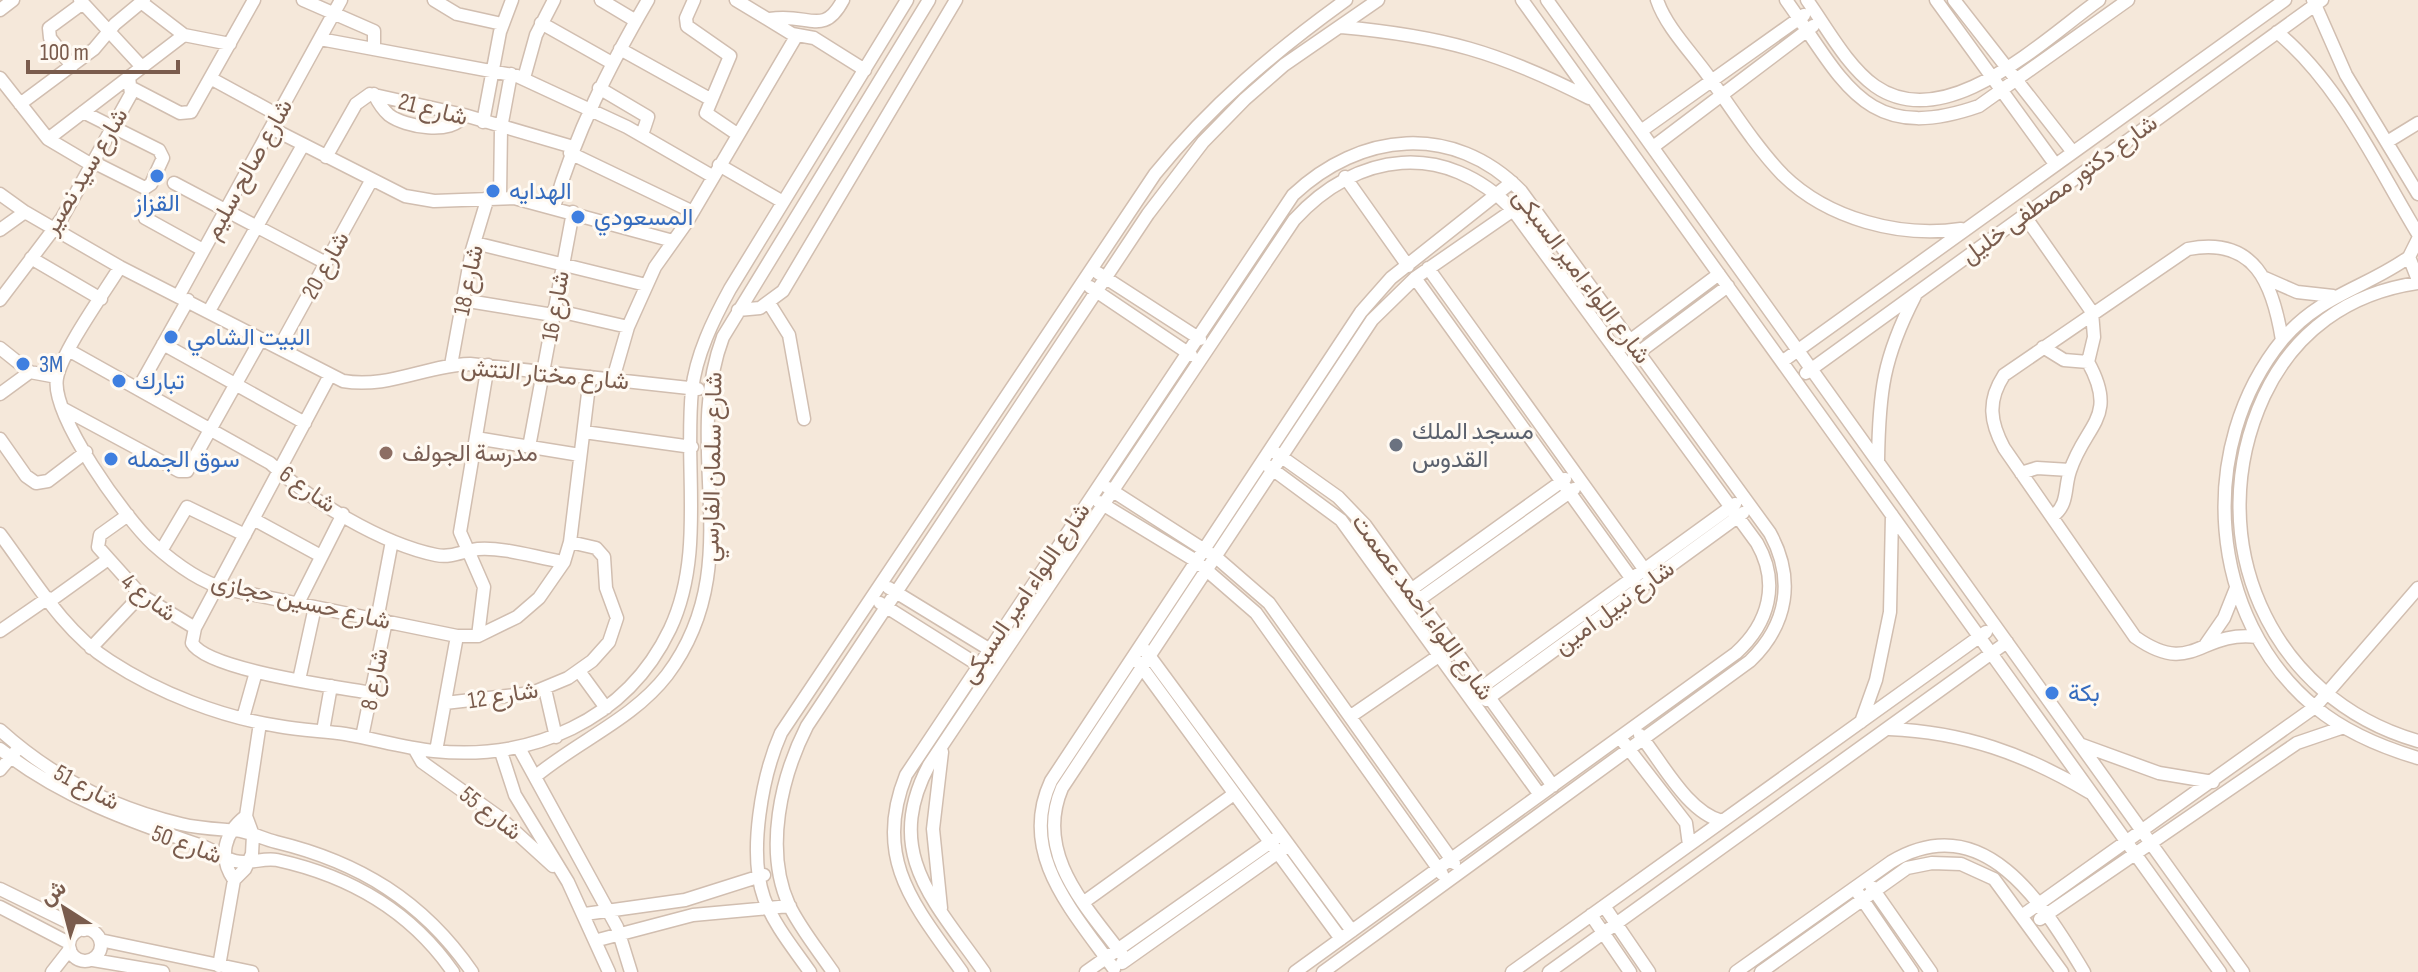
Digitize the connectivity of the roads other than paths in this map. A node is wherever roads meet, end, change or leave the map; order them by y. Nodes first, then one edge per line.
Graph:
1 (13, 0) edge
2 (254, 0) edge
3 (303, 0) edge
4 (341, 0) edge
5 (434, 0) edge
6 (512, 0) edge
7 (554, 0) edge
8 (601, 0) edge
9 (648, 0) edge
10 (694, 0) edge
11 (736, 0) edge
12 (843, 0) edge
13 (907, 0) edge
14 (929, 0) edge
15 (956, 0) edge
16 (1346, 0) edge
17 (1378, 0) edge
18 (1522, 0) edge
19 (1547, 0) edge
20 (1657, 0) edge
21 (1786, 0) edge
22 (1936, 0) edge
23 (1954, 0) edge
24 (2099, 0) edge
25 (2128, 0) edge
26 (2285, 0) edge
27 (82, 1) edge
28 (142, 1) edge
29 (2317, 1) edge
30 (1813, 3) edge
31 (0, 10) edge
32 (333, 15) junction
33 (1799, 18) junction
34 (770, 19) junction
35 (1822, 20) junction
36 (636, 21) junction
37 (541, 23) junction
38 (502, 24) junction
39 (1341, 27) junction
40 (1807, 30) junction
41 (108, 31) junction
42 (2277, 32) junction
43 (184, 35) junction
44 (797, 35) junction
45 (320, 39) junction
46 (230, 44) junction
47 (374, 49) junction
48 (620, 49) junction
49 (612, 63) junction
50 (72, 66) junction
51 (2006, 66) junction
52 (142, 67) junction
53 (493, 70) junction
54 (865, 70) junction
55 (517, 76) junction
56 (1991, 77) junction
57 (0, 78) edge
58 (212, 79) junction
59 (2016, 80) junction
60 (1712, 81) junction
61 (130, 82) junction
62 (599, 88) junction
63 (2001, 91) junction
64 (374, 94) junction
65 (1722, 95) junction
66 (710, 99) junction
67 (1591, 99) junction
68 (20, 104) junction
69 (590, 108) junction
70 (83, 112) junction
71 (278, 115) junction
72 (464, 115) junction
73 (483, 122) junction
74 (2418, 123) edge
75 (113, 127) junction
76 (271, 128) junction
77 (501, 128) junction
78 (1641, 131) junction
79 (737, 134) junction
80 (642, 135) junction
81 (48, 139) junction
82 (2387, 142) junction
83 (303, 145) junction
84 (1653, 147) junction
85 (571, 150) junction
86 (2072, 151) junction
87 (326, 157) junction
88 (92, 164) junction
89 (2055, 164) junction
90 (716, 171) junction
91 (1345, 177) junction
92 (371, 181) junction
93 (1512, 182) junction
94 (174, 183) dead end
95 (0, 194) edge
96 (2418, 194) edge
97 (1497, 195) junction
98 (494, 197) junction
99 (1528, 200) junction
100 (783, 202) junction
101 (554, 207) junction
102 (225, 210) junction
103 (1513, 210) junction
104 (25, 212) junction
105 (573, 212) junction
106 (693, 212) junction
107 (2024, 215) junction
108 (145, 218) dead end
109 (257, 227) junction
110 (1964, 229) junction
111 (0, 230) edge
112 (54, 230) junction
113 (2418, 236) edge
114 (673, 241) junction
115 (475, 243) junction
116 (203, 250) junction
117 (2409, 257) junction
118 (31, 258) junction
119 (326, 263) junction
120 (563, 264) junction
121 (1408, 266) junction
122 (120, 267) junction
123 (1090, 267) junction
124 (1428, 268) junction
125 (1719, 274) junction
126 (1105, 277) junction
127 (1415, 278) junction
128 (2265, 278) junction
129 (1081, 281) junction
130 (2418, 282) edge
131 (646, 285) junction
132 (1728, 286) junction
133 (1096, 291) junction
134 (1917, 292) junction
135 (2333, 296) junction
136 (183, 298) junction
137 (101, 299) junction
138 (0, 300) edge
139 (462, 300) junction
140 (769, 303) junction
141 (738, 310) junction
142 (209, 311) junction
143 (2092, 312) junction
144 (554, 313) junction
145 (628, 327) junction
146 (1196, 337) junction
147 (261, 339) junction
148 (1631, 340) junction
149 (2282, 340) junction
150 (163, 344) junction
151 (1210, 345) junction
152 (2043, 347) junction
153 (0, 348) edge
154 (279, 348) junction
155 (1799, 349) junction
156 (70, 351) junction
157 (1186, 351) junction
158 (1616, 351) junction
159 (1640, 352) junction
160 (1200, 361) junction
161 (1783, 361) junction
162 (2088, 362) junction
163 (1625, 363) junction
164 (451, 365) junction
165 (488, 365) junction
166 (1812, 369) junction
167 (543, 371) junction
168 (30, 372) junction
169 (57, 377) junction
170 (329, 377) junction
171 (590, 377) junction
172 (613, 379) junction
173 (1797, 380) junction
174 (237, 385) junction
175 (138, 389) junction
176 (692, 389) junction
177 (709, 390) junction
178 (0, 394) edge
179 (62, 408) junction
180 (804, 419) dead end
181 (305, 423) junction
182 (212, 430) junction
183 (584, 432) junction
184 (476, 438) junction
185 (0, 439) edge
186 (529, 447) junction
187 (692, 447) junction
188 (1271, 449) junction
189 (86, 452) junction
190 (580, 455) junction
191 (1282, 457) junction
192 (1878, 461) junction
193 (1262, 462) junction
194 (1274, 470) junction
195 (2070, 470) junction
196 (278, 472) junction
197 (2021, 473) junction
198 (1578, 478) junction
199 (1099, 483) junction
200 (1565, 487) junction
201 (1113, 491) junction
202 (1090, 496) junction
203 (1748, 503) junction
204 (1104, 504) junction
205 (1735, 512) junction
206 (343, 514) junction
207 (128, 515) junction
208 (1892, 515) junction
209 (2053, 516) junction
210 (253, 519) junction
211 (0, 534) edge
212 (245, 535) junction
213 (392, 541) junction
214 (570, 542) junction
215 (1204, 549) junction
216 (161, 551) junction
217 (468, 552) junction
218 (321, 556) junction
219 (1217, 558) junction
220 (107, 560) junction
221 (1196, 561) junction
222 (564, 562) junction
223 (1208, 570) junction
224 (1648, 575) junction
225 (880, 582) junction
226 (1635, 584) junction
227 (218, 587) junction
228 (2236, 588) junction
229 (2418, 588) edge
230 (895, 592) junction
231 (1415, 594) junction
232 (141, 595) junction
233 (871, 597) junction
234 (49, 599) junction
235 (298, 603) junction
236 (1403, 603) junction
237 (885, 606) junction
238 (315, 607) junction
239 (382, 620) junction
240 (1995, 625) junction
241 (195, 628) junction
242 (0, 631) edge
243 (457, 636) junction
244 (478, 636) junction
245 (1980, 637) junction
246 (2257, 637) junction
247 (2007, 642) junction
248 (2206, 644) junction
249 (91, 648) junction
250 (988, 649) junction
251 (1992, 653) junction
252 (1141, 655) junction
253 (1440, 655) junction
254 (1002, 657) junction
255 (977, 664) junction
256 (579, 671) junction
257 (256, 672) junction
258 (991, 673) junction
259 (299, 680) junction
260 (331, 686) junction
261 (545, 689) junction
262 (1486, 692) junction
263 (371, 693) junction
264 (2326, 695) junction
265 (1474, 701) junction
266 (445, 703) junction
267 (2315, 707) junction
268 (606, 708) junction
269 (1351, 716) junction
270 (243, 718) junction
271 (1861, 722) junction
272 (260, 723) junction
273 (1634, 727) junction
274 (2344, 727) junction
275 (1889, 729) junction
276 (0, 730) edge
277 (323, 731) junction
278 (362, 737) junction
279 (556, 737) junction
280 (1620, 737) junction
281 (1643, 739) junction
282 (2418, 741) edge
283 (2081, 745) junction
284 (943, 747) junction
285 (414, 748) junction
286 (519, 748) junction
287 (1629, 749) junction
288 (10, 751) edge
289 (436, 751) junction
290 (501, 752) junction
291 (2418, 758) edge
292 (0, 770) edge
293 (536, 776) junction
294 (2213, 782) junction
295 (1553, 786) junction
296 (1234, 794) junction
297 (1540, 795) junction
298 (2094, 795) junction
299 (246, 816) junction
300 (1722, 821) junction
301 (231, 832) junction
302 (253, 835) junction
303 (2147, 837) junction
304 (1279, 844) junction
305 (1689, 845) junction
306 (2131, 848) junction
307 (225, 857) junction
308 (1452, 859) junction
309 (249, 862) junction
310 (778, 869) junction
311 (1438, 869) junction
312 (1461, 872) junction
313 (759, 877) junction
314 (1867, 879) junction
315 (234, 880) junction
316 (568, 882) junction
317 (1448, 882) junction
318 (1854, 888) junction
319 (0, 889) edge
320 (1875, 891) junction
321 (1863, 900) junction
322 (1084, 902) junction
323 (768, 906) junction
324 (790, 906) junction
325 (1604, 906) junction
326 (0, 907) edge
327 (2041, 910) junction
328 (942, 911) junction
329 (609, 913) junction
330 (585, 914) junction
331 (1591, 915) junction
332 (2027, 920) junction
333 (1616, 924) junction
334 (84, 930) junction
335 (620, 933) junction
336 (1603, 933) junction
337 (1346, 935) junction
338 (100, 940) junction
339 (598, 940) junction
340 (70, 946) junction
341 (2207, 953) junction
342 (1122, 955) junction
343 (90, 960) junction
344 (219, 966) junction
345 (1110, 966) edge
346 (52, 972) edge
347 (75, 972) edge
348 (163, 972) edge
349 (252, 972) edge
350 (453, 972) edge
351 (472, 972) edge
352 (609, 972) edge
353 (631, 972) edge
354 (810, 972) edge
355 (833, 972) edge
356 (962, 972) edge
357 (984, 972) edge
358 (1086, 972) edge
359 (1295, 972) edge
360 (1323, 972) edge
361 (1512, 972) edge
362 (1549, 972) edge
363 (1630, 972) edge
364 (1649, 972) edge
365 (1736, 972) edge
366 (1761, 972) edge
367 (1912, 972) edge
368 (1931, 972) edge
369 (2062, 972) edge
370 (2084, 972) edge
371 (2209, 972) edge
372 (2220, 972) edge
373 (2243, 972) edge

1 - 31 street
2 - 46 street
3 - 32 street
4 - 32 street, شارع صالح سليم
5 - 38 street
6 - 38 street
7 - 37 street, شارع 18
8 - 36 street
9 - 36 street
10 - 66 street
11 - 34 street
12 - 34 street
13 - 54 street, شارع سلمان الفارسي
14 - 141 street, شارع سلمان الفارسي
15 - 140 street
16 - 123 street
17 - 39 street
18 - 67 street
19 - 78 street
20 - 60 street
21 - 33 street
22 - 56 street
23 - 51 street
24 - 51 street
25 - 59 street
26 - 86 street, شارع دكتور مصطفى خليل
27 - 41 street
27 - 50 street
28 - 41 street
28 - 43 street
29 - 42 street, شارع دكتور مصطفى خليل
29 - 82 street
30 - 33 street
30 - 35 street
32 - 45 street, شارع صالح سليم
32 - 47 street
33 - 40 street
33 - 60 street
34 - 44 street
35 - 40 street
35 - 56 street
36 - 48 street
37 - 49 street
37 - 55 street, شارع 18
38 - 53 street
39 - 67 street
39 - 126 street
40 - 63 street
40 - 65 street
41 - 50 street
41 - 52 street
42 - 107 street, شارع دكتور مصطفى خليل
42 - 113 street
43 - 46 street
43 - 52 street
44 - 54 street
44 - 79 street
45 - 47 street
45 - 71 street, شارع صالح سليم
46 - 58 street
47 - 53 street
48 - 49 street
48 - 66 street
49 - 62 street
50 - 68 street
51 - 56 street
51 - 59 street
52 - 61 street
53 - 55 street
53 - 73 street
54 - 100 street, شارع سلمان الفارسي
55 - 69 street
55 - 77 street, شارع 18
56 - 63 street
57 - 68 street
58 - 61 street
58 - 71 street
59 - 63 street
59 - 86 street
60 - 65 street
60 - 78 street
61 - 70 street
61 - 75 street, شارع سيد نصير
62 - 69 street
62 - 80 street
63 - 89 street
64 - 72 street, شارع 21
64 - 72 street
64 - 87 street, شارع 21
65 - 84 street
65 - 110 street
66 - 79 street
67 - 125 street
68 - 81 street
69 - 80 street
69 - 85 street
70 - 75 street
70 - 81 street
71 - 76 street, شارع صالح سليم
72 - 73 street, شارع 21
73 - 77 street, شارع 21
74 - 82 street
75 - 88 street, شارع سيد نصير
75 - 88 street
76 - 83 street
76 - 102 street, شارع صالح سليم
77 - 85 street, شارع 21
77 - 98 street, شارع 18
78 - 84 street
79 - 90 street
80 - 90 street
81 - 88 street
82 - 96 street
83 - 87 street
83 - 109 street
84 - 155 street
85 - 101 street
85 - 106 street, شارع 21
86 - 89 street, شارع دكتور مصطفى خليل
87 - 92 street
88 - 112 street, شارع سيد نصير
89 - 110 street, شارع دكتور مصطفى خليل
90 - 100 street
90 - 106 street
91 - 97 street, شارع اللواء امير السبكى
91 - 121 street
91 - 151 street, شارع اللواء امير السبكى
92 - 98 street
92 - 119 street, شارع 20
93 - 97 street
93 - 99 street, شارع اللواء امير السبكى
93 - 146 street, شارع اللواء امير السبكى
94 - 102 street
95 - 104 street, شارع مختار التتش
97 - 103 street, شارع اللواء امير السبكى
97 - 121 street
98 - 101 street
98 - 115 street, شارع 18
99 - 103 street
99 - 148 street, شارع اللواء امير السبكى
100 - 176 street, شارع سلمان الفارسي
101 - 105 street
102 - 109 street
102 - 116 street, شارع صالح سليم
103 - 124 street
103 - 158 street, شارع اللواء امير السبكى
104 - 111 street
104 - 112 street, شارع مختار التتش
105 - 114 street
105 - 120 street, شارع 16
106 - 114 street
107 - 134 street, شارع دكتور مصطفى خليل
107 - 143 street
108 - 116 street
109 - 119 street
109 - 142 street
110 - 155 street, شارع دكتور مصطفى خليل
112 - 118 street, شارع سيد نصير
112 - 122 street, شارع مختار التتش
113 - 117 street
114 - 131 street
115 - 120 street
115 - 139 street, شارع 18
116 - 136 street, شارع صالح سليم
117 - 130 street
117 - 135 street
118 - 137 street
118 - 138 street, شارع سيد نصير
119 - 154 street, شارع 20
120 - 131 street
120 - 144 street, شارع 16
121 - 188 street
122 - 136 street, شارع مختار التتش
122 - 137 street
123 - 126 street
123 - 129 street
124 - 127 street
124 - 198 street
125 - 132 street
125 - 148 street
126 - 133 street
126 - 146 street
127 - 191 street
127 - 200 street
128 - 135 street
128 - 143 street
128 - 149 street
129 - 133 street
129 - 225 street
130 - 264 street
131 - 145 street
132 - 159 street
132 - 161 street
133 - 157 street
133 - 230 street
134 - 166 street, شارع دكتور مصطفى خليل
134 - 192 street
135 - 149 street
136 - 142 street, شارع مختار التتش
136 - 150 street, شارع صالح سليم
137 - 156 street
139 - 144 street
139 - 164 street, شارع 18
140 - 141 street
140 - 180 street
141 - 177 street, شارع سلمان الفارسي
142 - 147 street, شارع مختار التتش
143 - 152 street
143 - 162 street
144 - 145 street
144 - 167 street, شارع 16
145 - 172 street
146 - 151 street
146 - 157 street, شارع اللواء امير السبكى
147 - 154 street, شارع مختار التتش
147 - 174 street
148 - 158 street
148 - 159 street, شارع اللواء امير السبكى
149 - 228 street
150 - 174 street
150 - 175 street, شارع صالح سليم
151 - 160 street, شارع اللواء امير السبكى
152 - 162 street
152 - 197 street
153 - 168 street
154 - 170 street, شارع مختار التتش
155 - 161 street, شارع دكتور مصطفى خليل
155 - 166 street
156 - 169 street
156 - 175 street, شارع 6
157 - 160 street
157 - 199 street, شارع اللواء امير السبكى
158 - 163 street, شارع اللواء امير السبكى
159 - 163 street
159 - 203 street, شارع اللواء امير السبكى
160 - 201 street, شارع اللواء امير السبكى
161 - 173 street
162 - 195 street
163 - 205 street, شارع اللواء امير السبكى
164 - 165 street, شارع مختار التتش
164 - 170 street, شارع مختار التتش
165 - 167 street, شارع مختار التتش
165 - 184 street
166 - 173 street, شارع دكتور مصطفى خليل
166 - 192 street
167 - 171 street, شارع مختار التتش
167 - 186 street, شارع 16
168 - 169 street
168 - 178 street
169 - 179 street, شارع حسين حجازى
170 - 181 street
171 - 172 street, شارع مختار التتش
171 - 183 street, شارع حسين حجازى
172 - 176 street, شارع مختار التتش
173 - 208 street
174 - 181 street
174 - 182 street
175 - 182 street, شارع 6
176 - 177 street, شارع مختار التتش
176 - 187 street, شارع سلمان الفارسي
177 - 293 street, شارع سلمان الفارسي
179 - 182 street
179 - 189 street, شارع حسين حجازى
181 - 196 street
182 - 196 street, شارع 6
183 - 187 street
183 - 190 street, شارع حسين حجازى
184 - 186 street
184 - 217 street
185 - 189 street
186 - 190 street
187 - 268 street, شارع سلمان الفارسي
188 - 191 street, شارع اللواء احمد عصمت
188 - 193 street
189 - 207 street, شارع حسين حجازى
190 - 214 street, شارع حسين حجازى
191 - 194 street
191 - 231 street, شارع اللواء احمد عصمت
192 - 240 street
193 - 194 street, شارع اللواء احمد عصمت
193 - 215 street
194 - 219 street
194 - 236 street, شارع اللواء احمد عصمت
195 - 197 street
195 - 209 street
196 - 206 street, شارع 6
196 - 210 street
197 - 209 street
198 - 200 street
198 - 224 street
199 - 201 street
199 - 202 street, شارع اللواء امير السبكى
200 - 226 street
200 - 231 street
201 - 204 street, شارع اللواء امير السبكى
201 - 215 street
202 - 204 street
202 - 250 street, شارع اللواء امير السبكى
203 - 205 street, شارع نبيل امين
203 - 281 street, شارع اللواء امير السبكى
204 - 221 street
204 - 254 street, شارع اللواء امير السبكى
205 - 224 street, شارع نبيل امين
205 - 273 street, شارع اللواء امير السبكى
206 - 213 street, شارع 6
206 - 218 street
207 - 216 street, شارع حسين حجازى
207 - 220 street, شارع 4
208 - 245 street
208 - 271 street
209 - 248 street
210 - 212 street
210 - 218 street
211 - 234 street, شارع سلمان الفارسي
212 - 216 street
212 - 227 street
213 - 217 street, شارع 6
213 - 239 street, شارع 8
214 - 222 street, شارع حسين حجازى
214 - 256 street, شارع 12
215 - 219 street
215 - 221 street
216 - 227 street, شارع حسين حجازى
217 - 222 street, شارع 6
217 - 244 street
218 - 235 street
219 - 223 street
219 - 269 street
220 - 232 street, شارع 4
220 - 234 street, شارع 4
221 - 223 street
221 - 252 street
222 - 244 street, شارع حسين حجازى
223 - 252 street
223 - 311 street
224 - 226 street, شارع نبيل امين
225 - 230 street
225 - 233 street
226 - 262 street, شارع نبيل امين
227 - 235 street, شارع حسين حجازى
227 - 241 street
228 - 246 street
228 - 248 street
229 - 264 street
230 - 237 street
230 - 250 street
231 - 236 street
231 - 262 street, شارع اللواء احمد عصمت
232 - 241 street, شارع 4
232 - 249 street
233 - 237 street
233 - 313 street
234 - 242 street, شارع 4
234 - 249 street, شارع سلمان الفارسي
235 - 238 street, شارع حسين حجازى
236 - 253 street, شارع اللواء احمد عصمت
237 - 255 street
237 - 310 street
238 - 239 street, شارع حسين حجازى
238 - 259 street
239 - 243 street, شارع حسين حجازى
239 - 263 street, شارع 8
240 - 245 street
240 - 247 street
241 - 257 street
243 - 244 street, شارع حسين حجازى
243 - 266 street
245 - 251 street
245 - 271 street
246 - 248 street
246 - 267 street
247 - 251 street
247 - 283 street
249 - 270 street, شارع سلمان الفارسي
250 - 254 street
250 - 255 street, شارع اللواء امير السبكى
251 - 275 street
251 - 298 street
252 - 296 street
252 - 304 street
252 - 322 street
252 - 345 street
253 - 265 street, شارع اللواء احمد عصمت
253 - 269 street
254 - 258 street, شارع اللواء امير السبكى
255 - 258 street
255 - 356 street, شارع اللواء امير السبكى
256 - 261 street, شارع 12
256 - 268 street
257 - 259 street
257 - 270 street
258 - 284 street, شارع اللواء امير السبكى
259 - 260 street
260 - 263 street
260 - 277 street
261 - 266 street, شارع 12
261 - 279 street
262 - 265 street, شارع نبيل امين
262 - 295 street, شارع اللواء احمد عصمت
263 - 278 street, شارع 8
264 - 267 street
264 - 282 street
265 - 297 street, شارع اللواء احمد عصمت
266 - 289 street
267 - 274 street
267 - 294 street
268 - 279 street, شارع سلمان الفارسي
269 - 308 street
270 - 272 street, شارع سلمان الفارسي
271 - 300 street
272 - 277 street, شارع سلمان الفارسي
272 - 299 street
273 - 280 street, شارع اللواء امير السبكى
273 - 281 street
274 - 291 street
274 - 303 street
275 - 298 street
275 - 333 street
276 - 288 street, شارع 51
277 - 278 street, شارع سلمان الفارسي
278 - 285 street, شارع سلمان الفارسي
279 - 286 street, شارع سلمان الفارسي
280 - 287 street
280 - 295 street, شارع اللواء امير السبكى
281 - 287 street, شارع اللواء امير السبكى
281 - 300 street
283 - 294 street
283 - 303 street
284 - 328 street
284 - 328 street, شارع اللواء امير السبكى
285 - 289 street, شارع سلمان الفارسي
285 - 316 street, شارع 55
286 - 290 street, شارع سلمان الفارسي
286 - 293 street
287 - 305 street
287 - 312 street, شارع اللواء امير السبكى
288 - 292 street
288 - 301 street, شارع 51
288 - 307 street, شارع 50
289 - 290 street, شارع سلمان الفارسي
290 - 316 street
293 - 329 street
294 - 303 street
295 - 297 street, شارع اللواء امير السبكى
296 - 304 street
296 - 322 street
297 - 308 street, شارع اللواء امير السبكى
298 - 306 street
299 - 301 street
299 - 302 street
300 - 305 street
301 - 302 street, شارع 51
301 - 307 street
302 - 309 street
302 - 351 street, شارع 51
303 - 306 street
303 - 373 street
304 - 337 street
304 - 342 street
305 - 325 street
306 - 327 street
306 - 341 street
307 - 309 street, شارع 50
307 - 315 street
308 - 311 street, شارع اللواء امير السبكى
308 - 312 street
309 - 315 street
309 - 350 street, شارع 50
310 - 313 street
310 - 324 street
311 - 317 street
311 - 337 street, شارع اللواء امير السبكى
312 - 317 street, شارع اللواء امير السبكى
313 - 323 street
313 - 329 street
314 - 318 street
314 - 320 street
314 - 327 street
315 - 344 street
316 - 330 street
317 - 360 street, شارع اللواء امير السبكى
318 - 321 street
318 - 365 street
319 - 334 street
320 - 321 street
320 - 332 street
320 - 368 street
321 - 366 street
321 - 367 street
322 - 342 street
323 - 324 street
323 - 335 street
323 - 354 street
324 - 355 street
325 - 331 street
325 - 333 street
326 - 340 street
327 - 332 street
327 - 370 street
328 - 357 street, شارع اللواء امير السبكى
329 - 330 street
329 - 335 street
330 - 339 street
331 - 336 street
331 - 361 street
332 - 369 street
333 - 336 street
333 - 364 street
334 - 338 street
334 - 340 street
335 - 339 street
335 - 353 street
336 - 362 street
336 - 363 street
337 - 359 street, شارع اللواء امير السبكى
338 - 343 street
338 - 344 street
339 - 352 street
340 - 343 street
340 - 346 street
341 - 371 street
341 - 372 street
342 - 345 street
343 - 347 street
343 - 348 street
344 - 349 street
345 - 358 street

